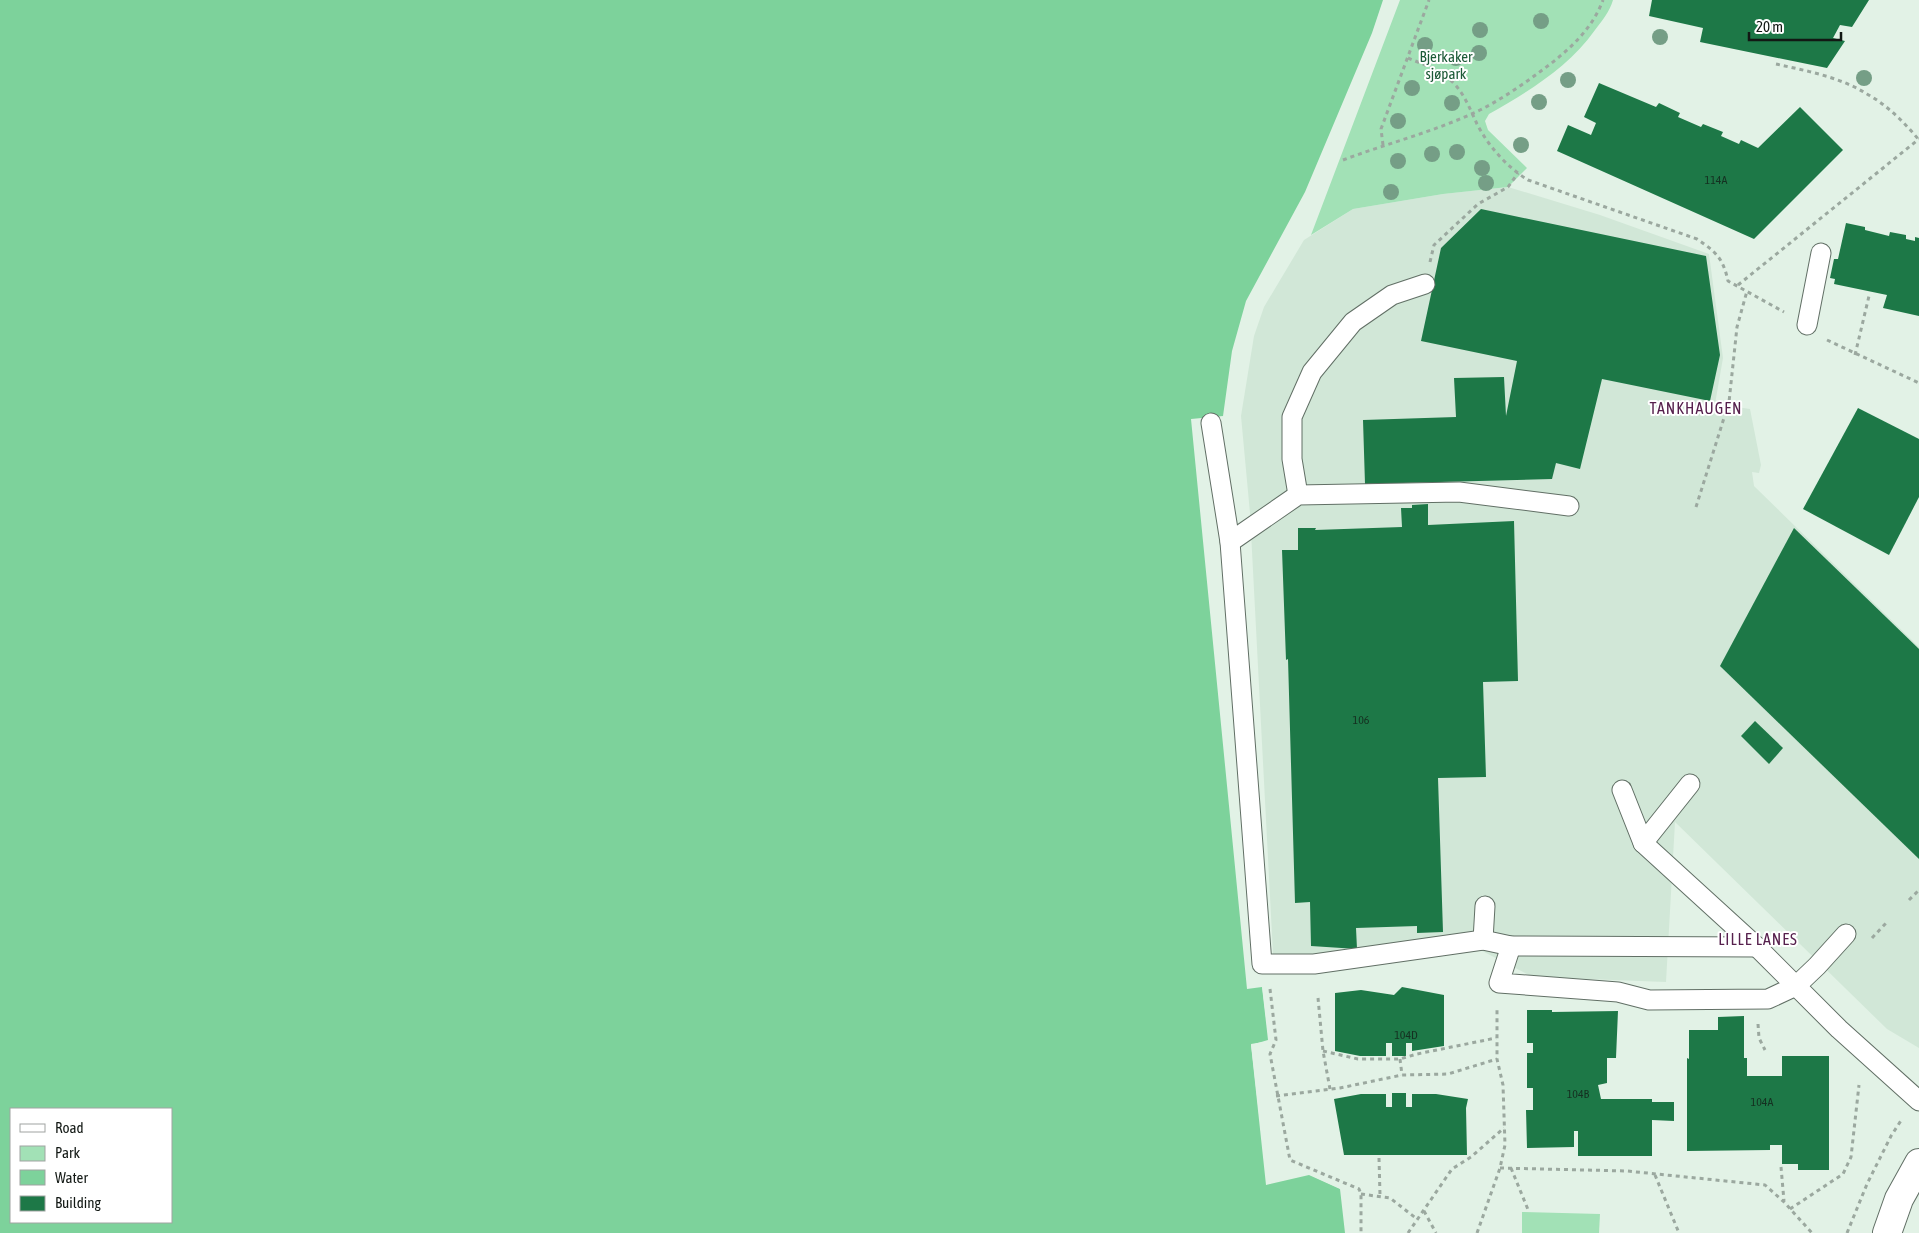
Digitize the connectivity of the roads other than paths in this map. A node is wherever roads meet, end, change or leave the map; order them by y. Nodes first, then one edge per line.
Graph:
1 (1821, 252) dead end
2 (1425, 284) road end
3 (1807, 326) dead end
4 (1211, 423) dead end
5 (1298, 495) junction
6 (1569, 506) dead end
7 (1230, 542) junction
8 (1690, 784) dead end
9 (1622, 790) dead end
10 (1643, 843) junction
11 (1485, 906) dead end
12 (1846, 934) dead end
13 (1483, 940) junction
14 (1511, 946) junction
15 (1757, 947) junction
16 (1796, 986) junction
17 (1919, 1101) edge
18 (1919, 1162) edge
19 (1887, 1233) edge

1 - 3 lane
2 - 5 lane
4 - 7 lane
5 - 6 lane
5 - 7 lane
7 - 13 lane
8 - 10 lane
9 - 10 lane
10 - 15 lane
11 - 13 lane
12 - 16 lane
13 - 14 lane
14 - 15 lane
14 - 16 lane
15 - 16 lane
16 - 17 lane
18 - 19 street

